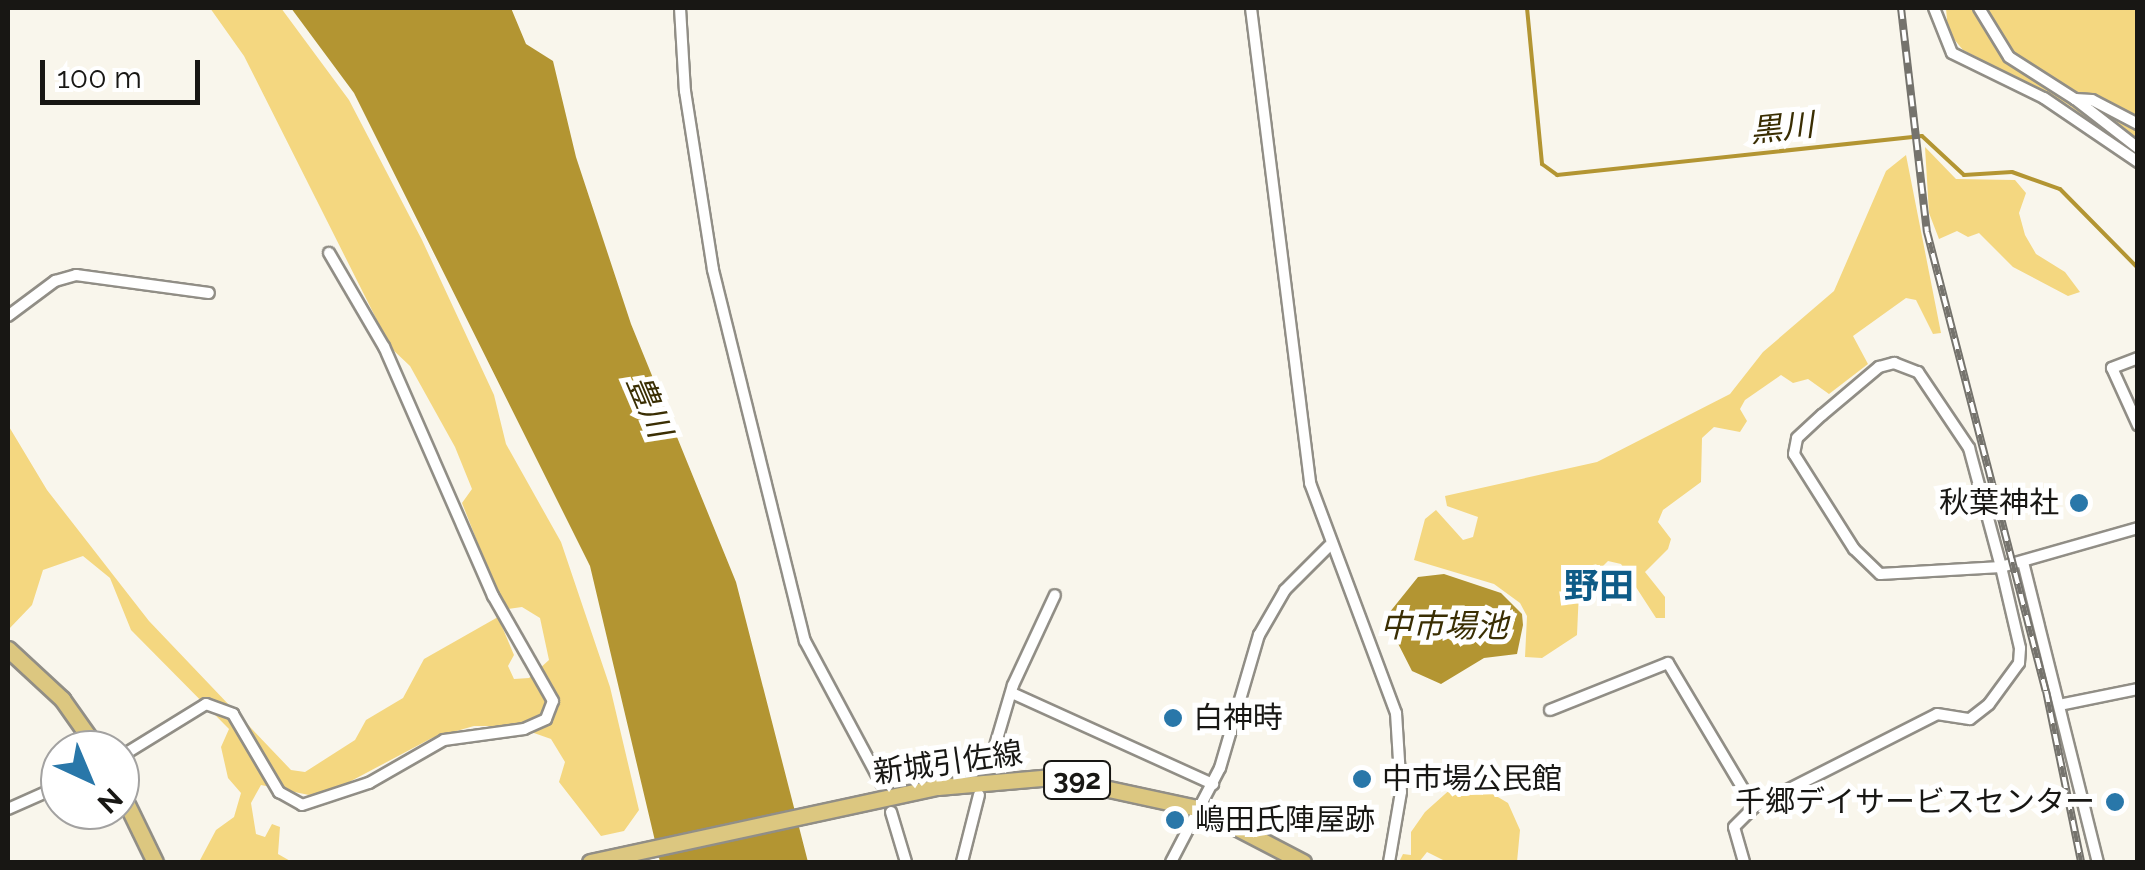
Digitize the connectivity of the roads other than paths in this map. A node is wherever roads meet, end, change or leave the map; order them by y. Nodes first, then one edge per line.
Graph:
1 (680, 8) edge
2 (1251, 8) edge
3 (1934, 8) edge
4 (1980, 8) edge
5 (2075, 99) junction
6 (2138, 124) edge
7 (2138, 148) edge
8 (2138, 162) edge
9 (329, 253) dead end
10 (209, 293) dead end
11 (8, 316) edge
12 (2138, 358) edge
13 (2138, 425) edge
14 (2138, 528) edge
15 (1329, 546) junction
16 (2024, 562) junction
17 (2001, 567) junction
18 (1055, 595) dead end
19 (8, 649) edge
20 (2138, 689) edge
21 (1012, 693) junction
22 (2064, 704) junction
23 (1550, 710) dead end
24 (84, 730) edge
25 (140, 745) edge
26 (990, 764) dead end
27 (882, 783) dead end
28 (1213, 784) junction
29 (40, 795) edge
30 (979, 795) dead end
31 (1754, 807) junction
32 (8, 809) edge
33 (1201, 809) junction
34 (891, 812) dead end
35 (139, 830) edge
36 (1740, 861) edge
37 (154, 862) edge
38 (590, 862) edge
39 (906, 862) edge
40 (962, 862) edge
41 (1172, 862) edge
42 (1302, 862) edge
43 (1389, 862) edge
44 (2098, 862) edge

1 - 27 street
2 - 15 street
3 - 8 street
4 - 5 street
5 - 6 street
5 - 7 street
9 - 25 street
10 - 11 street
12 - 13 street
14 - 16 street
15 - 28 street
15 - 43 street
16 - 17 street
16 - 22 street
17 - 17 street
17 - 31 street
18 - 21 street
19 - 24 main road
20 - 22 street
21 - 26 street
21 - 28 street
22 - 44 street
23 - 31 street
28 - 33 street
29 - 32 street
30 - 40 street
31 - 36 street
33 - 38 main road, 新城引佐線 / 392
33 - 41 street
33 - 42 main road, 新城引佐線 / 392
34 - 39 street
35 - 37 main road

